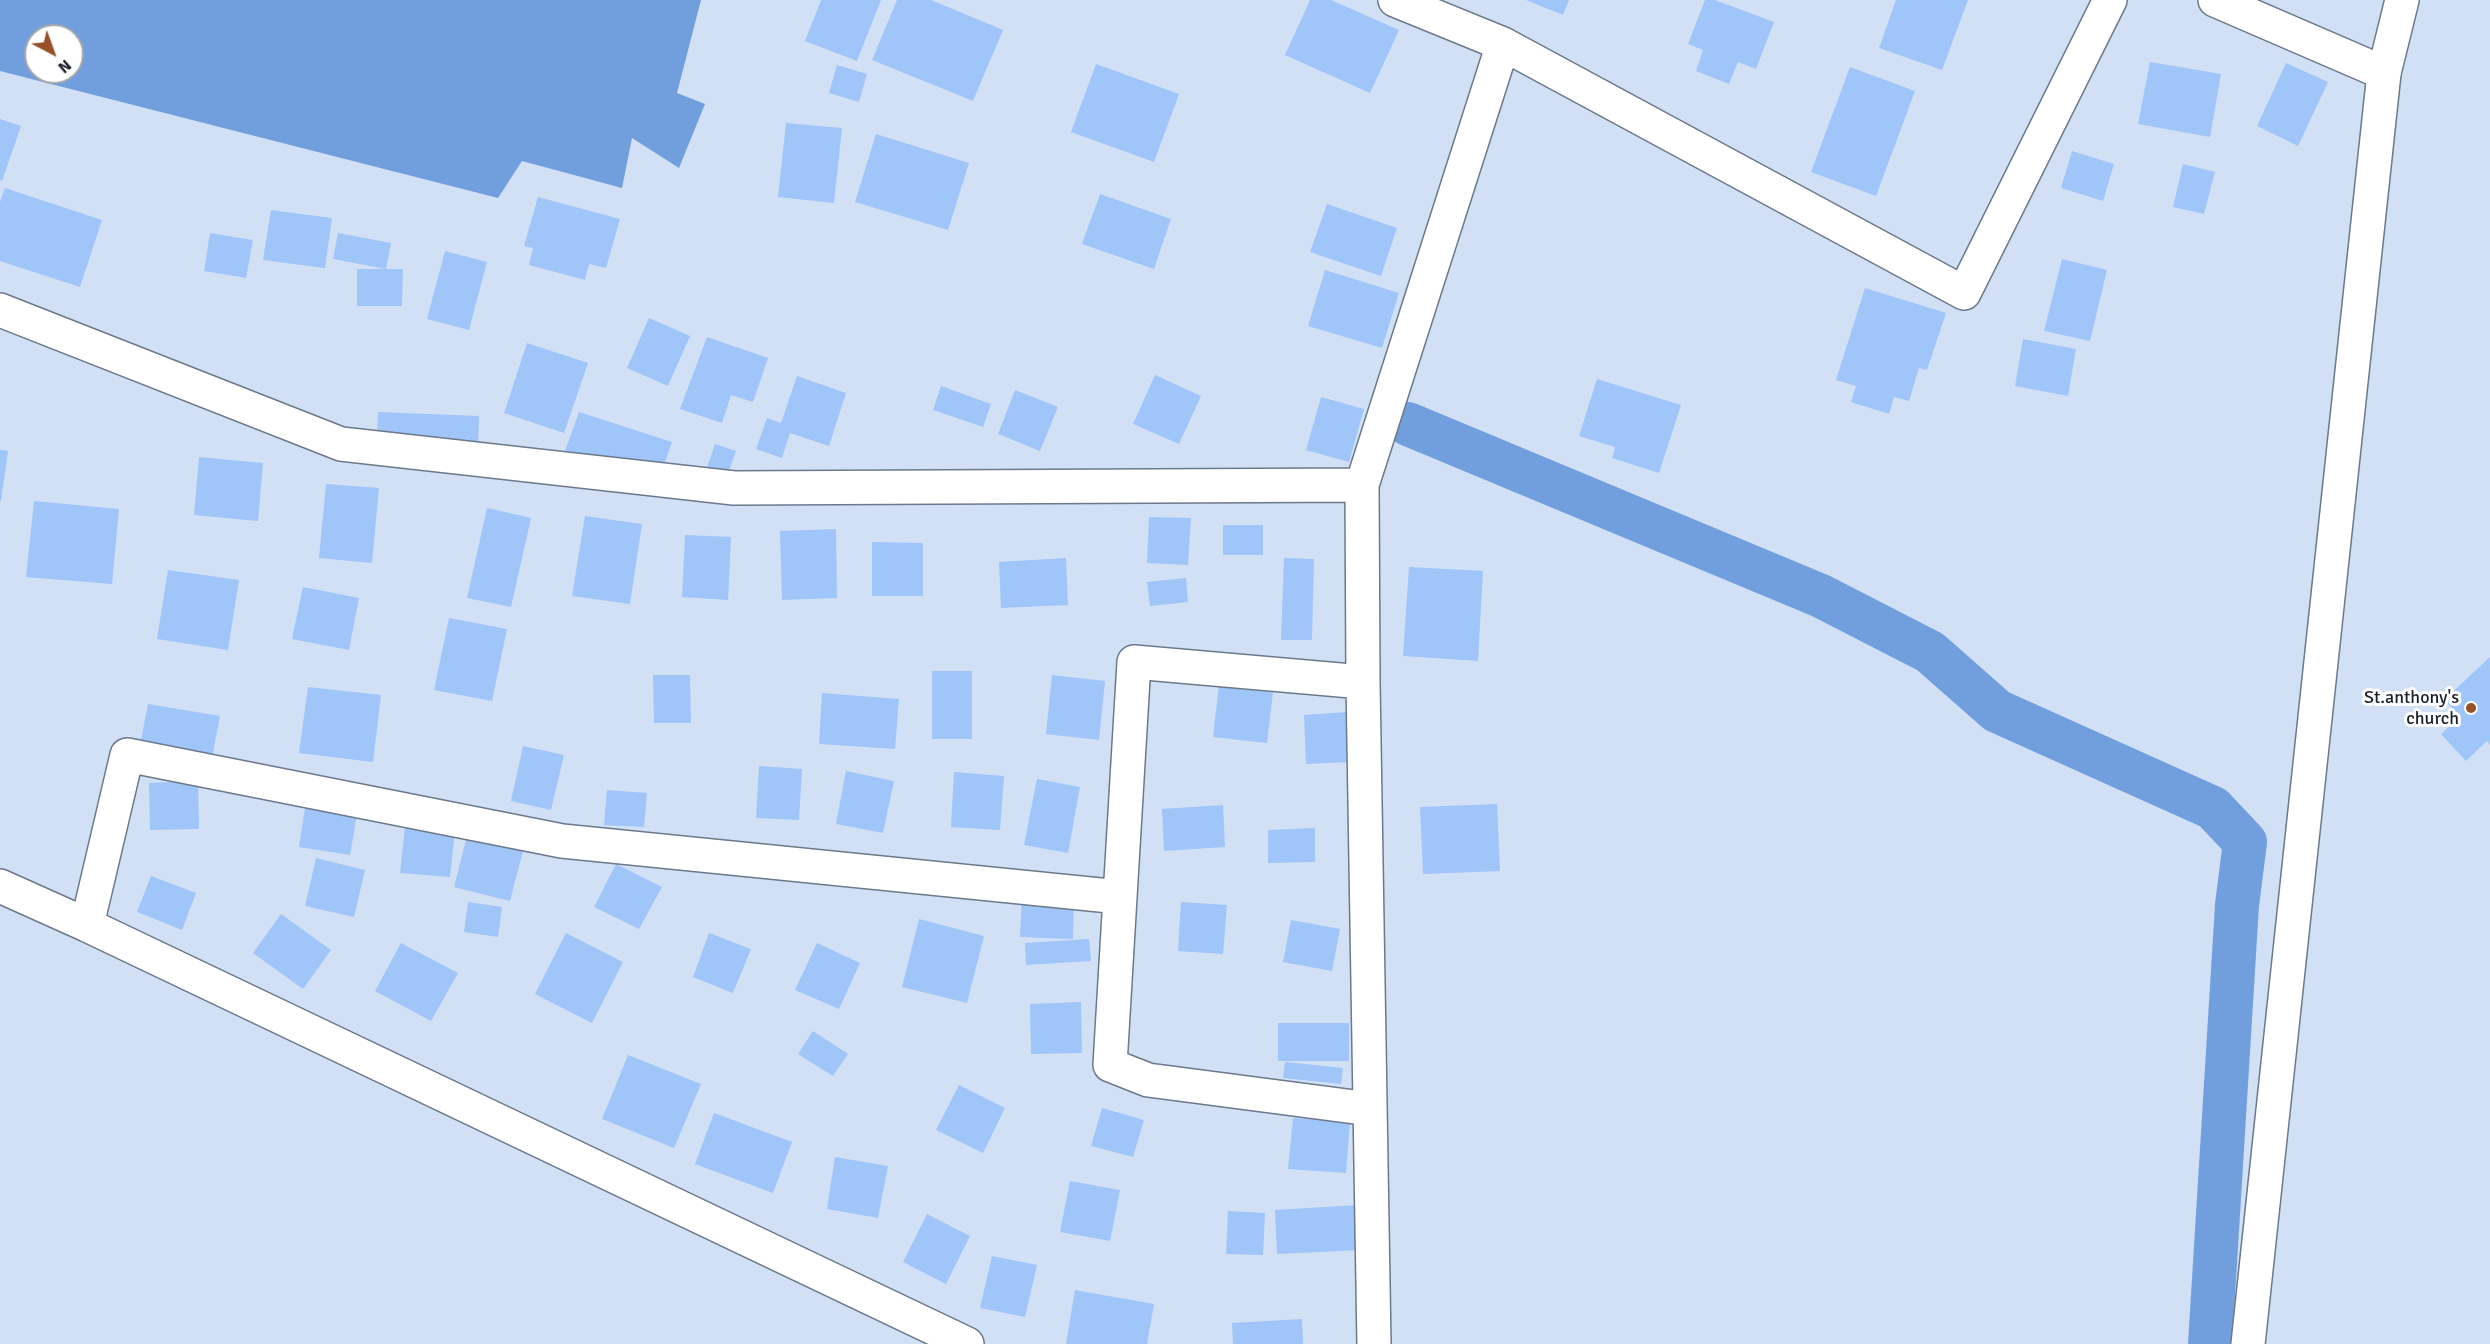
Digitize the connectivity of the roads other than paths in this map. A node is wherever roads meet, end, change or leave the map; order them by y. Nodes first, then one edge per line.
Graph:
1 (1395, 0) edge
2 (2110, 0) edge
3 (2215, 0) edge
4 (2402, 0) edge
5 (1503, 44) junction
6 (2384, 73) junction
7 (0, 310) edge
8 (1362, 485) junction
9 (1363, 682) junction
10 (0, 886) edge
11 (1120, 897) junction
12 (87, 925) junction
13 (1370, 1109) junction
14 (967, 1344) edge
15 (1374, 1344) edge
16 (2248, 1344) edge

1 - 5 street
2 - 5 street
3 - 6 street
4 - 6 street
5 - 8 street
6 - 16 street
7 - 8 street
8 - 9 street
9 - 11 street
9 - 13 street
10 - 12 street
11 - 12 street
11 - 13 street
12 - 14 street
13 - 15 street

